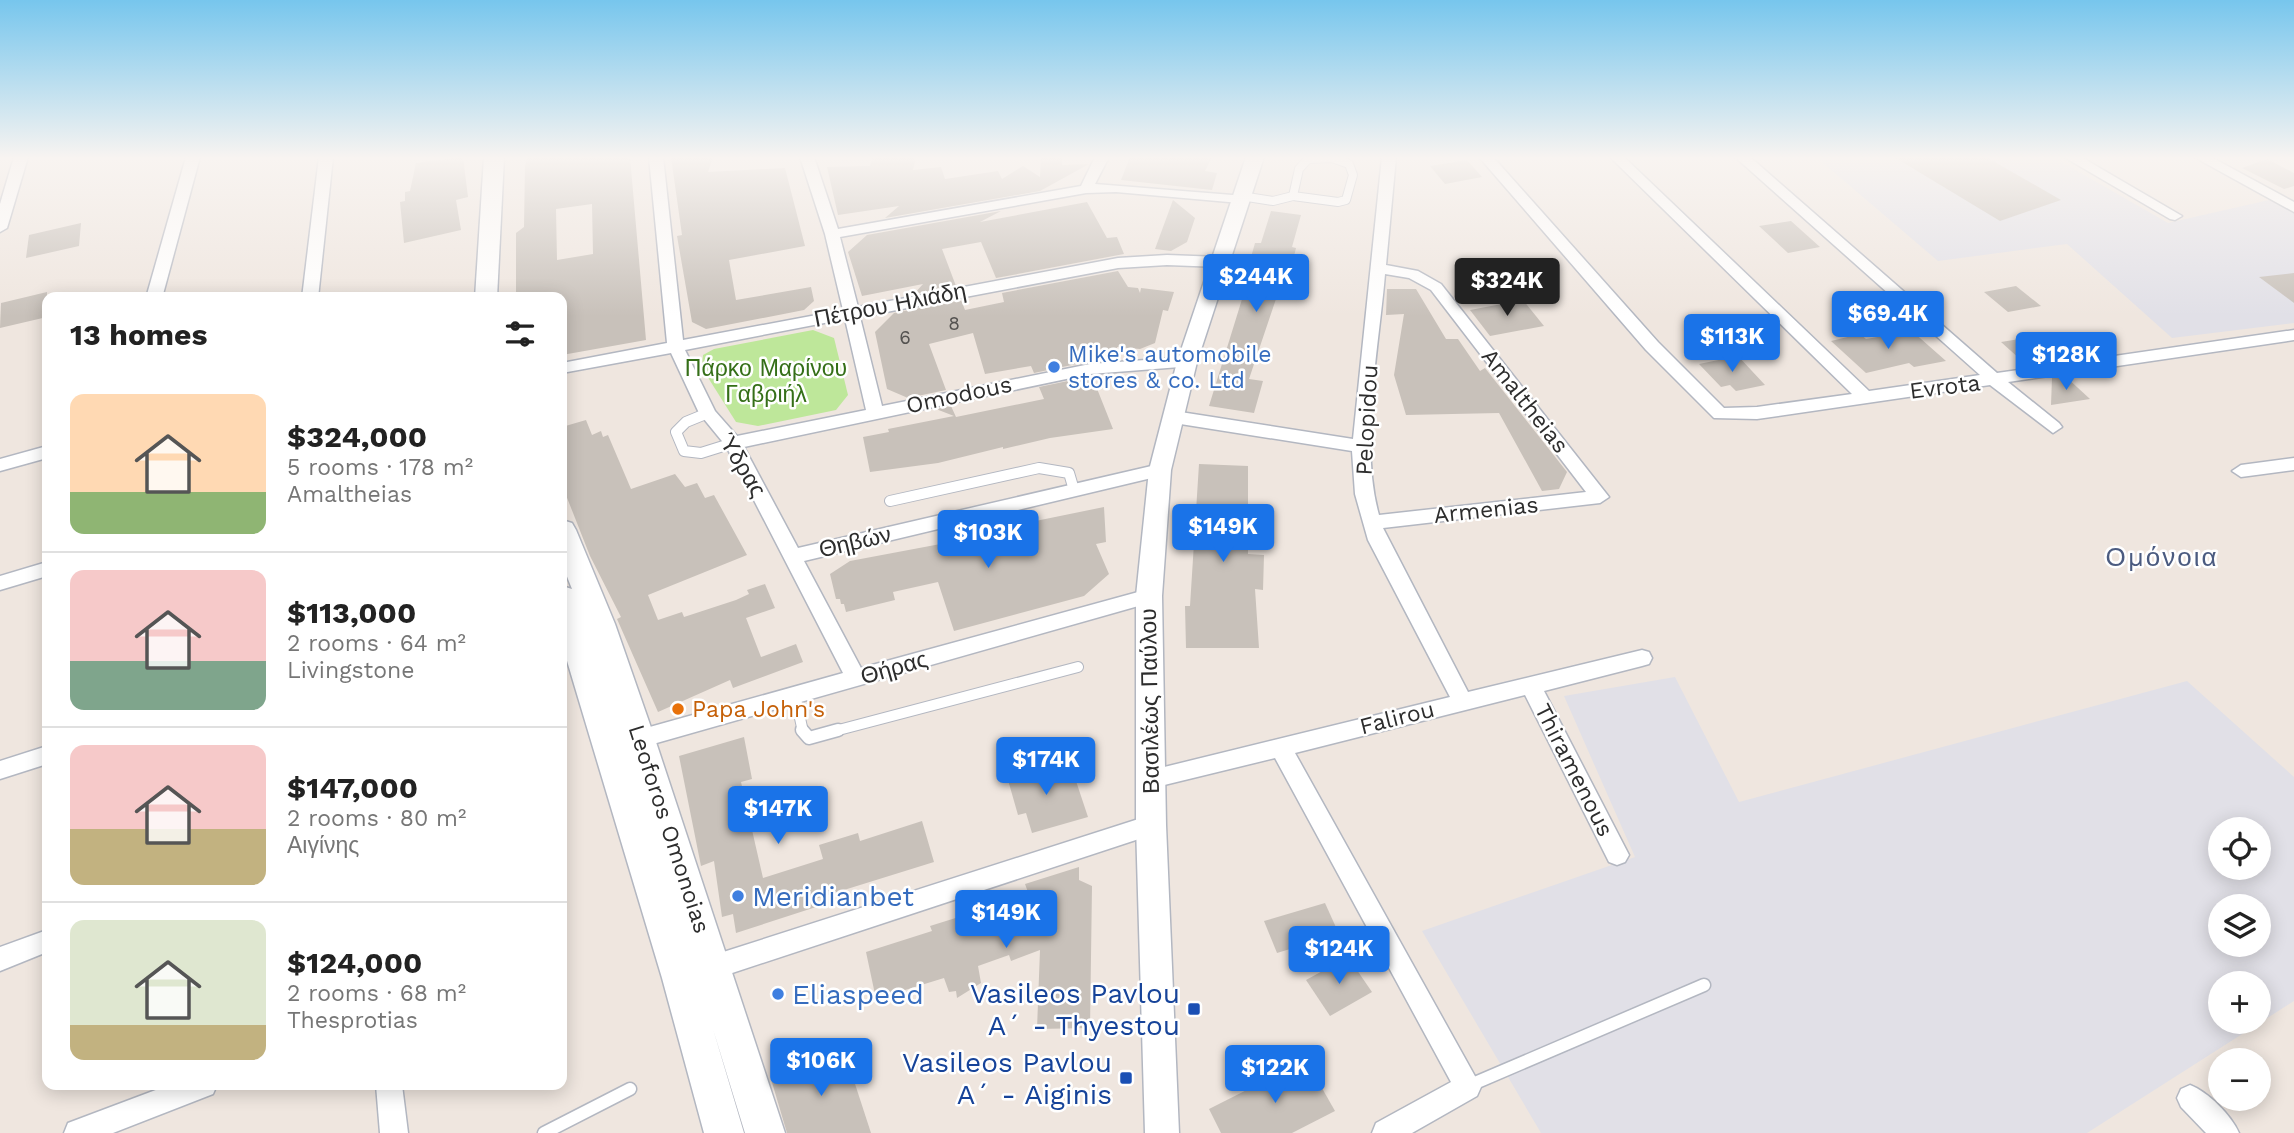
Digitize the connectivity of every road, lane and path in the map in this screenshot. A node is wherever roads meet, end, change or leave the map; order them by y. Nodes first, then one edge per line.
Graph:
1 (6, 210) edge
2 (179, 210) edge
3 (320, 210) edge
4 (492, 210) edge
5 (507, 210) edge
6 (661, 210) edge
7 (824, 210) edge
8 (968, 210) edge
9 (1237, 210) edge
10 (1384, 210) edge
11 (1531, 210) edge
12 (1670, 210) edge
13 (1800, 210) edge
14 (2164, 210) edge
15 (2175, 216) dead end
16 (0, 228) edge
17 (832, 234) junction
18 (1220, 262) junction
19 (1379, 268) junction
20 (156, 292) edge
21 (311, 292) edge
22 (486, 292) edge
23 (502, 292) edge
24 (849, 312) junction
25 (2294, 335) edge
26 (676, 347) junction
27 (1187, 362) junction
28 (567, 367) edge
29 (1995, 380) junction
30 (1865, 397) junction
31 (875, 412) junction
32 (708, 413) junction
33 (1174, 417) junction
34 (2053, 427) dead end
35 (733, 443) junction
36 (1361, 446) junction
37 (42, 453) edge
38 (2294, 464) edge
39 (0, 465) edge
40 (1160, 470) junction
41 (2241, 471) dead end
42 (1074, 490) junction
43 (1600, 498) joint
44 (890, 500) dead end
45 (1372, 523) junction
46 (567, 542) edge
47 (794, 556) junction
48 (42, 570) edge
49 (0, 583) edge
50 (1149, 596) junction
51 (569, 640) edge
52 (1642, 658) dead end
53 (1077, 667) dead end
54 (856, 678) junction
55 (1531, 686) junction
56 (795, 695) junction
57 (1463, 702) junction
58 (639, 739) junction
59 (1280, 747) junction
60 (42, 757) edge
61 (0, 770) edge
62 (1152, 779) junction
63 (1151, 825) junction
64 (1617, 855) dead end
65 (42, 943) edge
66 (0, 959) edge
67 (714, 967) junction
68 (1704, 985) dead end
69 (1468, 1087) junction
70 (630, 1089) dead end
71 (191, 1090) edge
72 (390, 1090) edge
73 (2190, 1098) dead end
74 (78, 1133) edge
75 (394, 1133) edge
76 (544, 1133) edge
77 (724, 1133) edge
78 (765, 1133) edge
79 (1162, 1133) edge
80 (1386, 1133) edge
81 (2225, 1133) edge

1 - 16 street
2 - 20 street
3 - 21 street
4 - 22 main road
5 - 23 main road
6 - 26 street, Ύδρας
7 - 17 street
8 - 17 street
9 - 18 street, Βασιλέως Παύλου
10 - 19 street, Pelopidou
11 - 30 street, Evrota
12 - 30 street
13 - 29 street
14 - 15 street
17 - 24 street
18 - 24 street, Πέτρου Ηλιάδη
18 - 27 street, Βασιλέως Παύλου
19 - 36 street, Pelopidou
19 - 43 street, Amaltheias
24 - 26 street, Πέτρου Ηλιάδη
24 - 31 street
25 - 29 street, Evrota
26 - 28 street, Πέτρου Ηλιάδη
26 - 32 street, Ύδρας
27 - 31 street, Omodous
27 - 33 street, Βασιλέως Παύλου
29 - 30 street, Evrota
29 - 34 street
31 - 35 street, Omodous
32 - 35 street, Ύδρας
32 - 35 lane
33 - 36 street
33 - 40 street, Βασιλέως Παύλου
35 - 47 street, Ύδρας
36 - 45 street, Pelopidou
37 - 39 street
38 - 41 street
40 - 42 street, Θηβών
40 - 50 street, Βασιλέως Παύλου
42 - 44 lane
42 - 47 street, Θηβών
43 - 45 street, Armenias
45 - 57 street, Pelopidou
46 - 58 main road, Leoforos Omonoias
47 - 54 street, Ύδρας
48 - 49 street
50 - 54 street, Θήρας
50 - 62 street, Βασιλέως Παύλου
51 - 77 main road, Leoforos Omonoias
52 - 55 street, Falirou
53 - 56 lane
54 - 56 street, Θήρας
55 - 57 street, Falirou
55 - 64 street, Thiramenous
56 - 58 street, Θήρας
57 - 59 street, Falirou
58 - 67 main road, Leoforos Omonoias
59 - 62 street, Falirou
59 - 69 street
60 - 61 street
62 - 63 street, Βασιλέως Παύλου
63 - 67 street
63 - 79 street, Βασιλέως Παύλου
65 - 66 street
67 - 78 main road, Leoforos Omonoias
68 - 69 lane
69 - 80 street
70 - 76 lane
71 - 74 street
72 - 75 street
73 - 81 street

